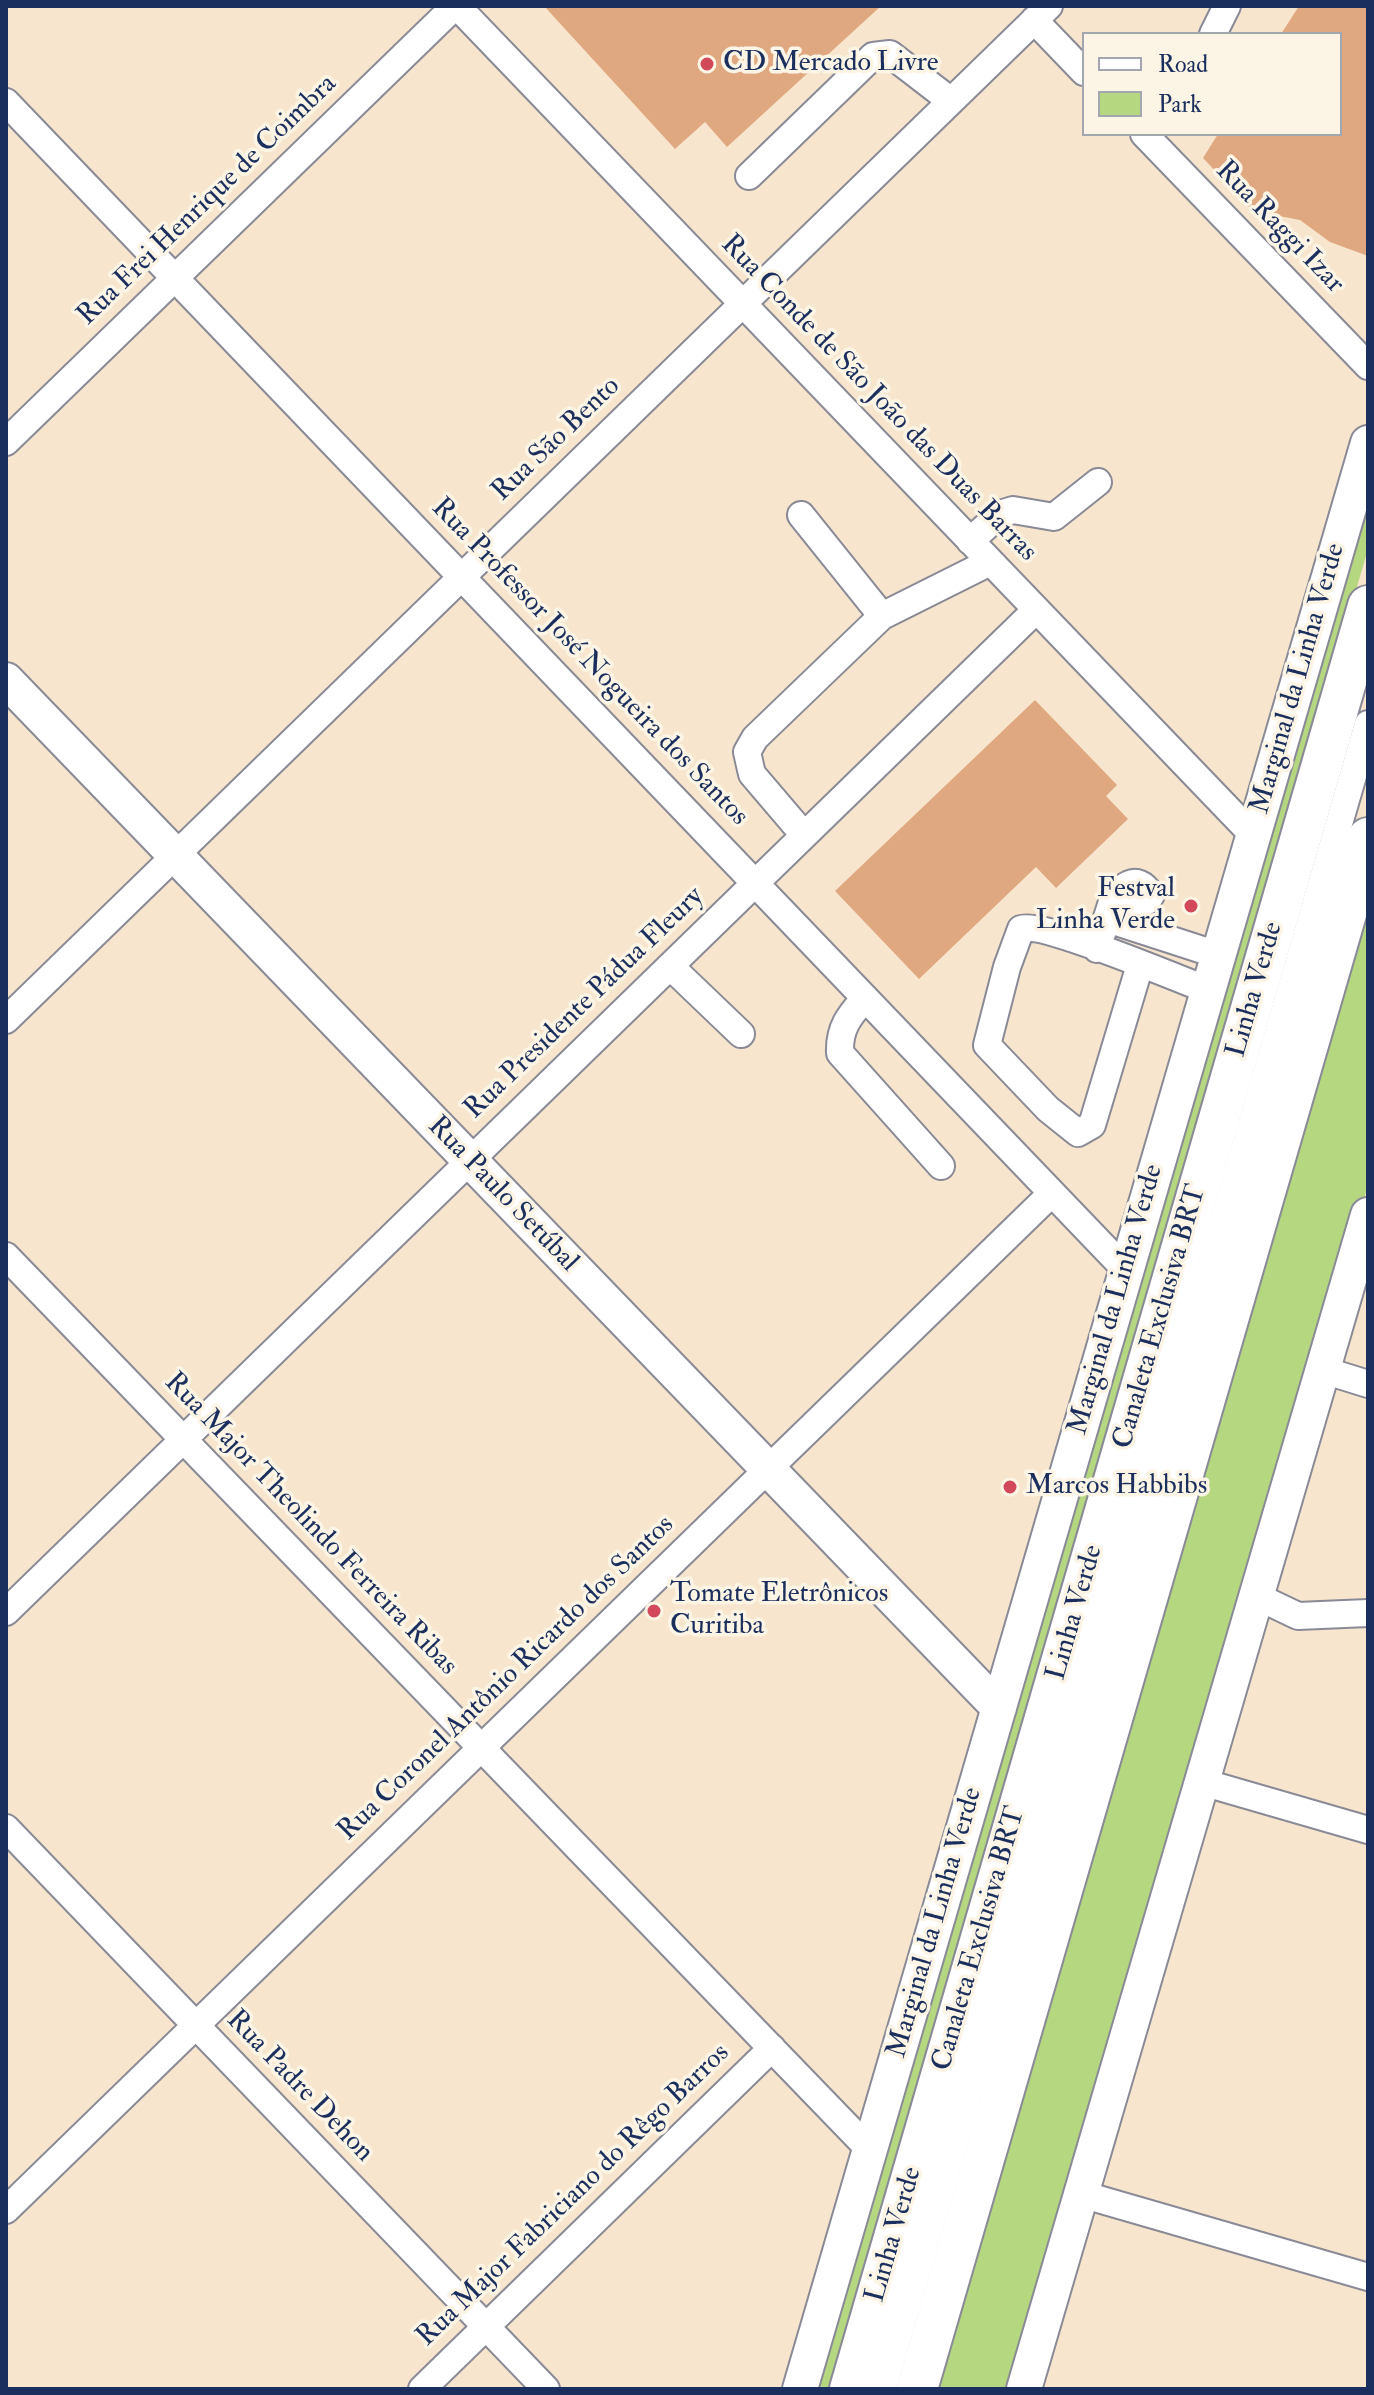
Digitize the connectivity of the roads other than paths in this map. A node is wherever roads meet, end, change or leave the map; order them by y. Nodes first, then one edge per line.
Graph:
1 (456, 6) edge
2 (1227, 6) edge
3 (1041, 13) edge
4 (1214, 32) edge
5 (1082, 69) edge
6 (951, 101) junction
7 (6, 102) edge
8 (1146, 136) edge
9 (749, 176) dead end
10 (175, 278) junction
11 (742, 304) junction
12 (1368, 366) edge
13 (6, 442) edge
14 (1368, 443) edge
15 (1098, 482) dead end
16 (801, 515) dead end
17 (970, 541) junction
18 (990, 562) junction
19 (462, 577) junction
20 (1368, 606) edge
21 (1036, 610) junction
22 (882, 616) junction
23 (6, 680) edge
24 (1368, 724) edge
25 (804, 835) junction
26 (1253, 835) junction
27 (1368, 838) edge
28 (175, 855) junction
29 (755, 883) junction
30 (1097, 949) junction
31 (1218, 955) junction
32 (1140, 965) junction
33 (670, 966) junction
34 (1208, 990) junction
35 (865, 998) junction
36 (6, 1020) edge
37 (741, 1034) dead end
38 (469, 1161) junction
39 (941, 1166) dead end
40 (1052, 1193) junction
41 (1368, 1215) edge
42 (6, 1256) edge
43 (1125, 1269) junction
44 (1323, 1370) junction
45 (1368, 1384) edge
46 (183, 1440) junction
47 (767, 1470) junction
48 (1256, 1596) junction
49 (6, 1612) edge
50 (1368, 1613) edge
51 (999, 1708) junction
52 (481, 1748) junction
53 (1202, 1782) junction
54 (6, 1828) edge
55 (1368, 1830) edge
56 (196, 2026) junction
57 (772, 2048) junction
58 (869, 2149) junction
59 (1081, 2194) junction
60 (6, 2210) edge
61 (1368, 2277) edge
62 (485, 2327) junction
63 (422, 2389) edge
64 (546, 2389) edge
65 (800, 2389) edge
66 (850, 2389) edge
67 (883, 2389) edge
68 (917, 2389) edge
69 (1024, 2389) edge

1 - 10 street, Rua Frei Henrique de Coimbra
1 - 11 street, Rua Conde de São João das Duas Barras
2 - 4 street
3 - 5 street
3 - 6 street, Rua São Bento
6 - 9 street
6 - 11 street, Rua São Bento
7 - 10 street, Rua Professor José Nogueira dos Santos
8 - 12 street, Rua Raggi Izar
10 - 13 street, Rua Frei Henrique de Coimbra
10 - 19 street, Rua Professor José Nogueira dos Santos
11 - 17 street, Rua Conde de São João das Duas Barras
11 - 19 street, Rua São Bento
14 - 26 main road, Marginal da Linha Verde
15 - 17 street
16 - 22 street
17 - 18 street, Rua Conde de São João das Duas Barras
18 - 21 street, Rua Conde de São João das Duas Barras
18 - 22 street
19 - 28 street, Rua São Bento
19 - 29 street, Rua Professor José Nogueira dos Santos
20 - 66 highway, Linha Verde
21 - 25 street, Rua Presidente Pádua Fleury
21 - 26 street, Rua Conde de São João das Duas Barras
22 - 25 street
23 - 28 main road, Rua Paulo Setúbal
24 - 67 street, Canaleta Exclusiva BRT
25 - 29 street, Rua Presidente Pádua Fleury
26 - 31 main road, Marginal da Linha Verde
27 - 68 highway
28 - 36 street, Rua São Bento
28 - 38 main road, Rua Paulo Setúbal
29 - 33 street, Rua Presidente Pádua Fleury
29 - 35 street, Rua Professor José Nogueira dos Santos
30 - 31 street
30 - 32 street
30 - 32 street
31 - 34 main road, Marginal da Linha Verde
32 - 34 street
33 - 37 street
33 - 38 street, Rua Presidente Pádua Fleury
34 - 43 main road, Marginal da Linha Verde
35 - 39 street
35 - 40 street, Rua Professor José Nogueira dos Santos
38 - 46 street, Rua Presidente Pádua Fleury
38 - 47 main road, Rua Paulo Setúbal
40 - 43 street, Rua Professor José Nogueira dos Santos
40 - 47 street, Rua Coronel Antônio Ricardo dos Santos
41 - 44 main road
42 - 46 street, Rua Major Theolindo Ferreira Ribas
43 - 51 main road, Marginal da Linha Verde
44 - 45 street
44 - 48 main road
46 - 49 street, Rua Presidente Pádua Fleury
46 - 52 street, Rua Major Theolindo Ferreira Ribas
47 - 51 main road, Rua Paulo Setúbal
47 - 52 street, Rua Coronel Antônio Ricardo dos Santos
48 - 50 street
48 - 53 main road
51 - 58 main road, Marginal da Linha Verde
52 - 56 street, Rua Coronel Antônio Ricardo dos Santos
52 - 57 street, Rua Major Theolindo Ferreira Ribas
53 - 55 street
53 - 59 main road
54 - 56 street, Rua Padre Dehon
56 - 60 street, Rua Coronel Antônio Ricardo dos Santos
56 - 62 street, Rua Padre Dehon
57 - 58 street, Rua Major Theolindo Ferreira Ribas
57 - 62 street, Rua Major Fabriciano do Rêgo Barros
58 - 65 main road, Marginal da Linha Verde
59 - 61 street
59 - 69 main road
62 - 63 street, Rua Major Fabriciano do Rêgo Barros
62 - 64 street, Rua Padre Dehon

